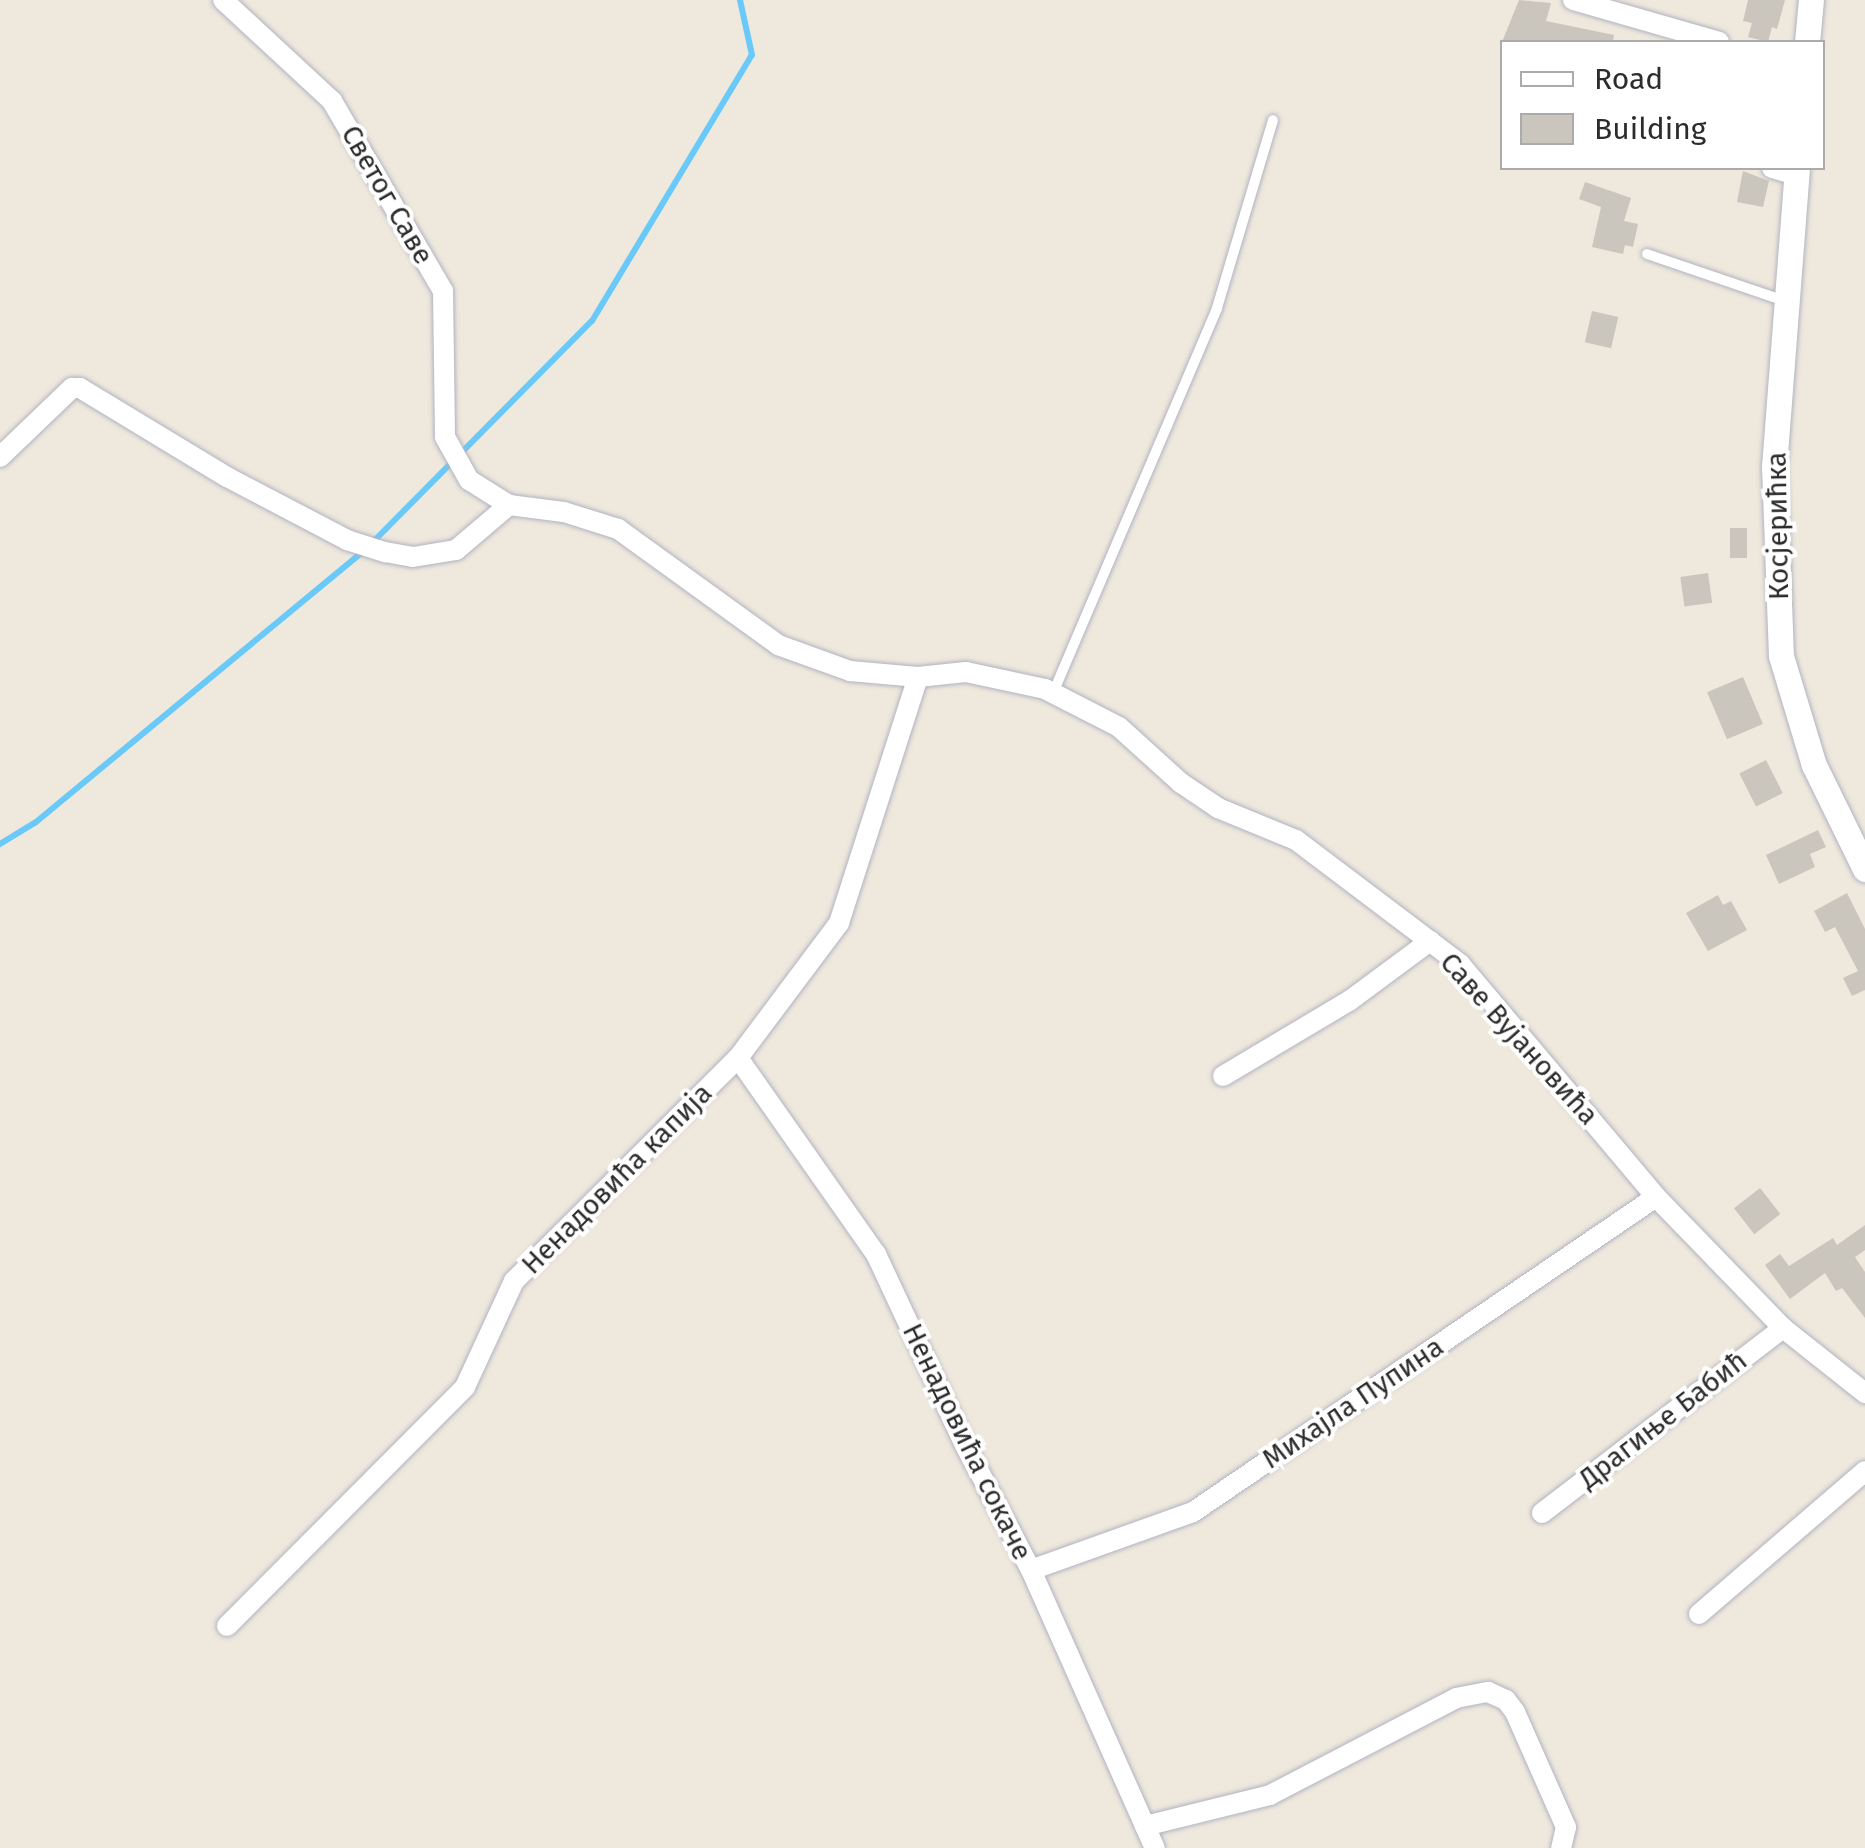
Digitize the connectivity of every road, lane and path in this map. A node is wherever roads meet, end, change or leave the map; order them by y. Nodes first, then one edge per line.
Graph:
1 (223, 0) edge
2 (1573, 0) edge
3 (1811, 0) edge
4 (1712, 40) edge
5 (1807, 40) edge
6 (1273, 120) dead end
7 (1788, 170) edge
8 (1647, 254) dead end
9 (1786, 302) junction
10 (445, 437) joint
11 (0, 457) edge
12 (509, 505) junction
13 (918, 676) junction
14 (1053, 693) junction
15 (1865, 868) edge
16 (1430, 941) junction
17 (738, 1058) junction
18 (1223, 1076) dead end
19 (1656, 1197) junction
20 (1783, 1328) junction
21 (1865, 1393) edge
22 (1865, 1471) edge
23 (1542, 1513) dead end
24 (1031, 1570) junction
25 (1699, 1614) dead end
26 (227, 1626) dead end
27 (1145, 1826) junction
28 (1155, 1848) edge
29 (1561, 1848) edge

1 - 10 street, Светог Саве
2 - 4 street
3 - 5 street
6 - 14 lane
7 - 9 street, Косјерићка
8 - 9 lane
9 - 15 street, Косјерићка
10 - 12 street, Саве Вујановића
11 - 12 street
12 - 13 street, Саве Вујановића
13 - 14 street, Саве Вујановића
13 - 17 street, Ненадовића капија
14 - 16 street, Саве Вујановића
16 - 18 street
16 - 19 street, Саве Вујановића
17 - 24 street, Ненадовића сокаче
17 - 26 street, Ненадовића капија
19 - 20 street, Саве Вујановића
19 - 24 street, Михајла Пупина
20 - 21 street, Саве Вујановића
20 - 23 street, Драгиње Бабић
22 - 25 street
24 - 27 street, Ненадовића сокаче
27 - 28 street, Ненадовића сокаче
27 - 29 street

